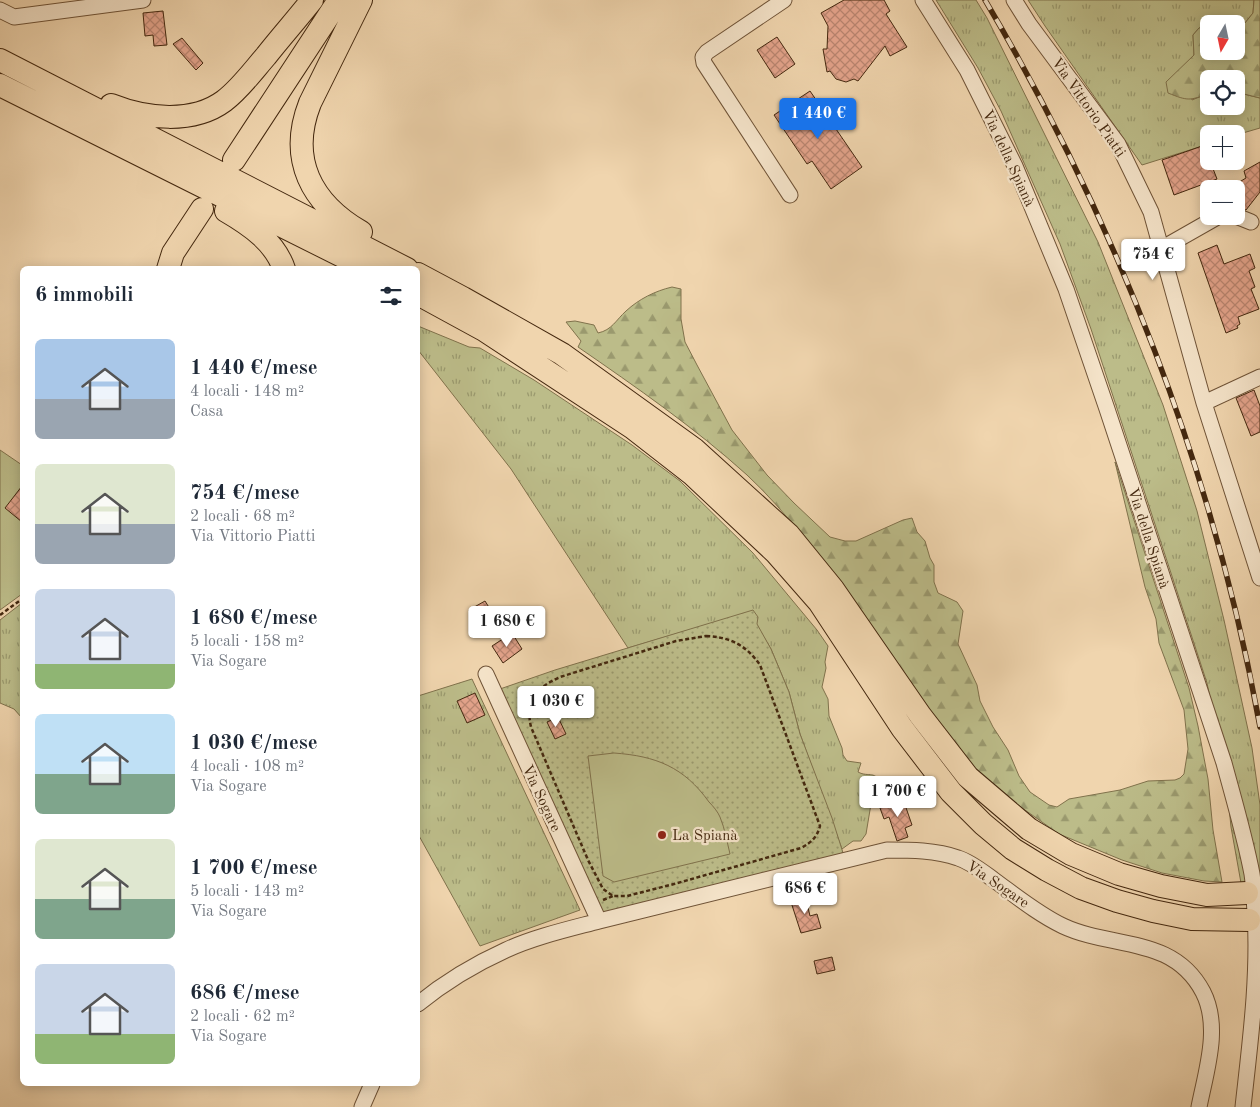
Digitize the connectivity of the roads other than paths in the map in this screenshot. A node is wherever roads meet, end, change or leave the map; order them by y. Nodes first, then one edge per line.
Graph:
1 (143, 0) edge
2 (312, 0) edge
3 (339, 0) edge
4 (361, 0) edge
5 (784, 0) edge
6 (923, 0) edge
7 (1014, 0) edge
8 (0, 10) edge
9 (7, 64) edge
10 (0, 84) edge
11 (68, 119) junction
12 (234, 160) dead end
13 (790, 195) dead end
14 (202, 209) dead end
15 (1245, 220) edge
16 (1251, 222) dead end
17 (1203, 225) edge
18 (1161, 249) junction
19 (169, 266) edge
20 (283, 266) edge
21 (362, 266) edge
22 (401, 266) edge
23 (413, 266) edge
24 (420, 271) edge
25 (420, 275) edge
26 (420, 295) edge
27 (463, 298) junction
28 (420, 309) edge
29 (1260, 377) edge
30 (1204, 403) junction
31 (633, 428) junction
32 (1260, 578) edge
33 (486, 674) dead end
34 (1247, 893) dead end
35 (1249, 920) dead end
36 (599, 921) junction
37 (420, 1003) edge
38 (371, 1086) edge
39 (362, 1107) edge
40 (1199, 1107) edge
41 (1244, 1107) edge

1 - 8 street
2 - 9 highway
3 - 12 highway
4 - 23 highway
5 - 13 street
6 - 41 street, Via della Spianà
7 - 18 street, Via Vittorio Piatti
9 - 22 highway
10 - 11 highway
11 - 20 highway
11 - 21 highway
14 - 19 highway
15 - 16 street
17 - 18 street
18 - 30 street, Via Vittorio Piatti
24 - 27 highway
25 - 27 highway
26 - 31 highway
27 - 34 highway
28 - 31 highway
29 - 30 street
30 - 32 street, Via Vittorio Piatti
31 - 35 highway
33 - 36 street, Via Sogare
36 - 37 street, Via Sogare
36 - 40 street, Via Sogare
38 - 39 street

